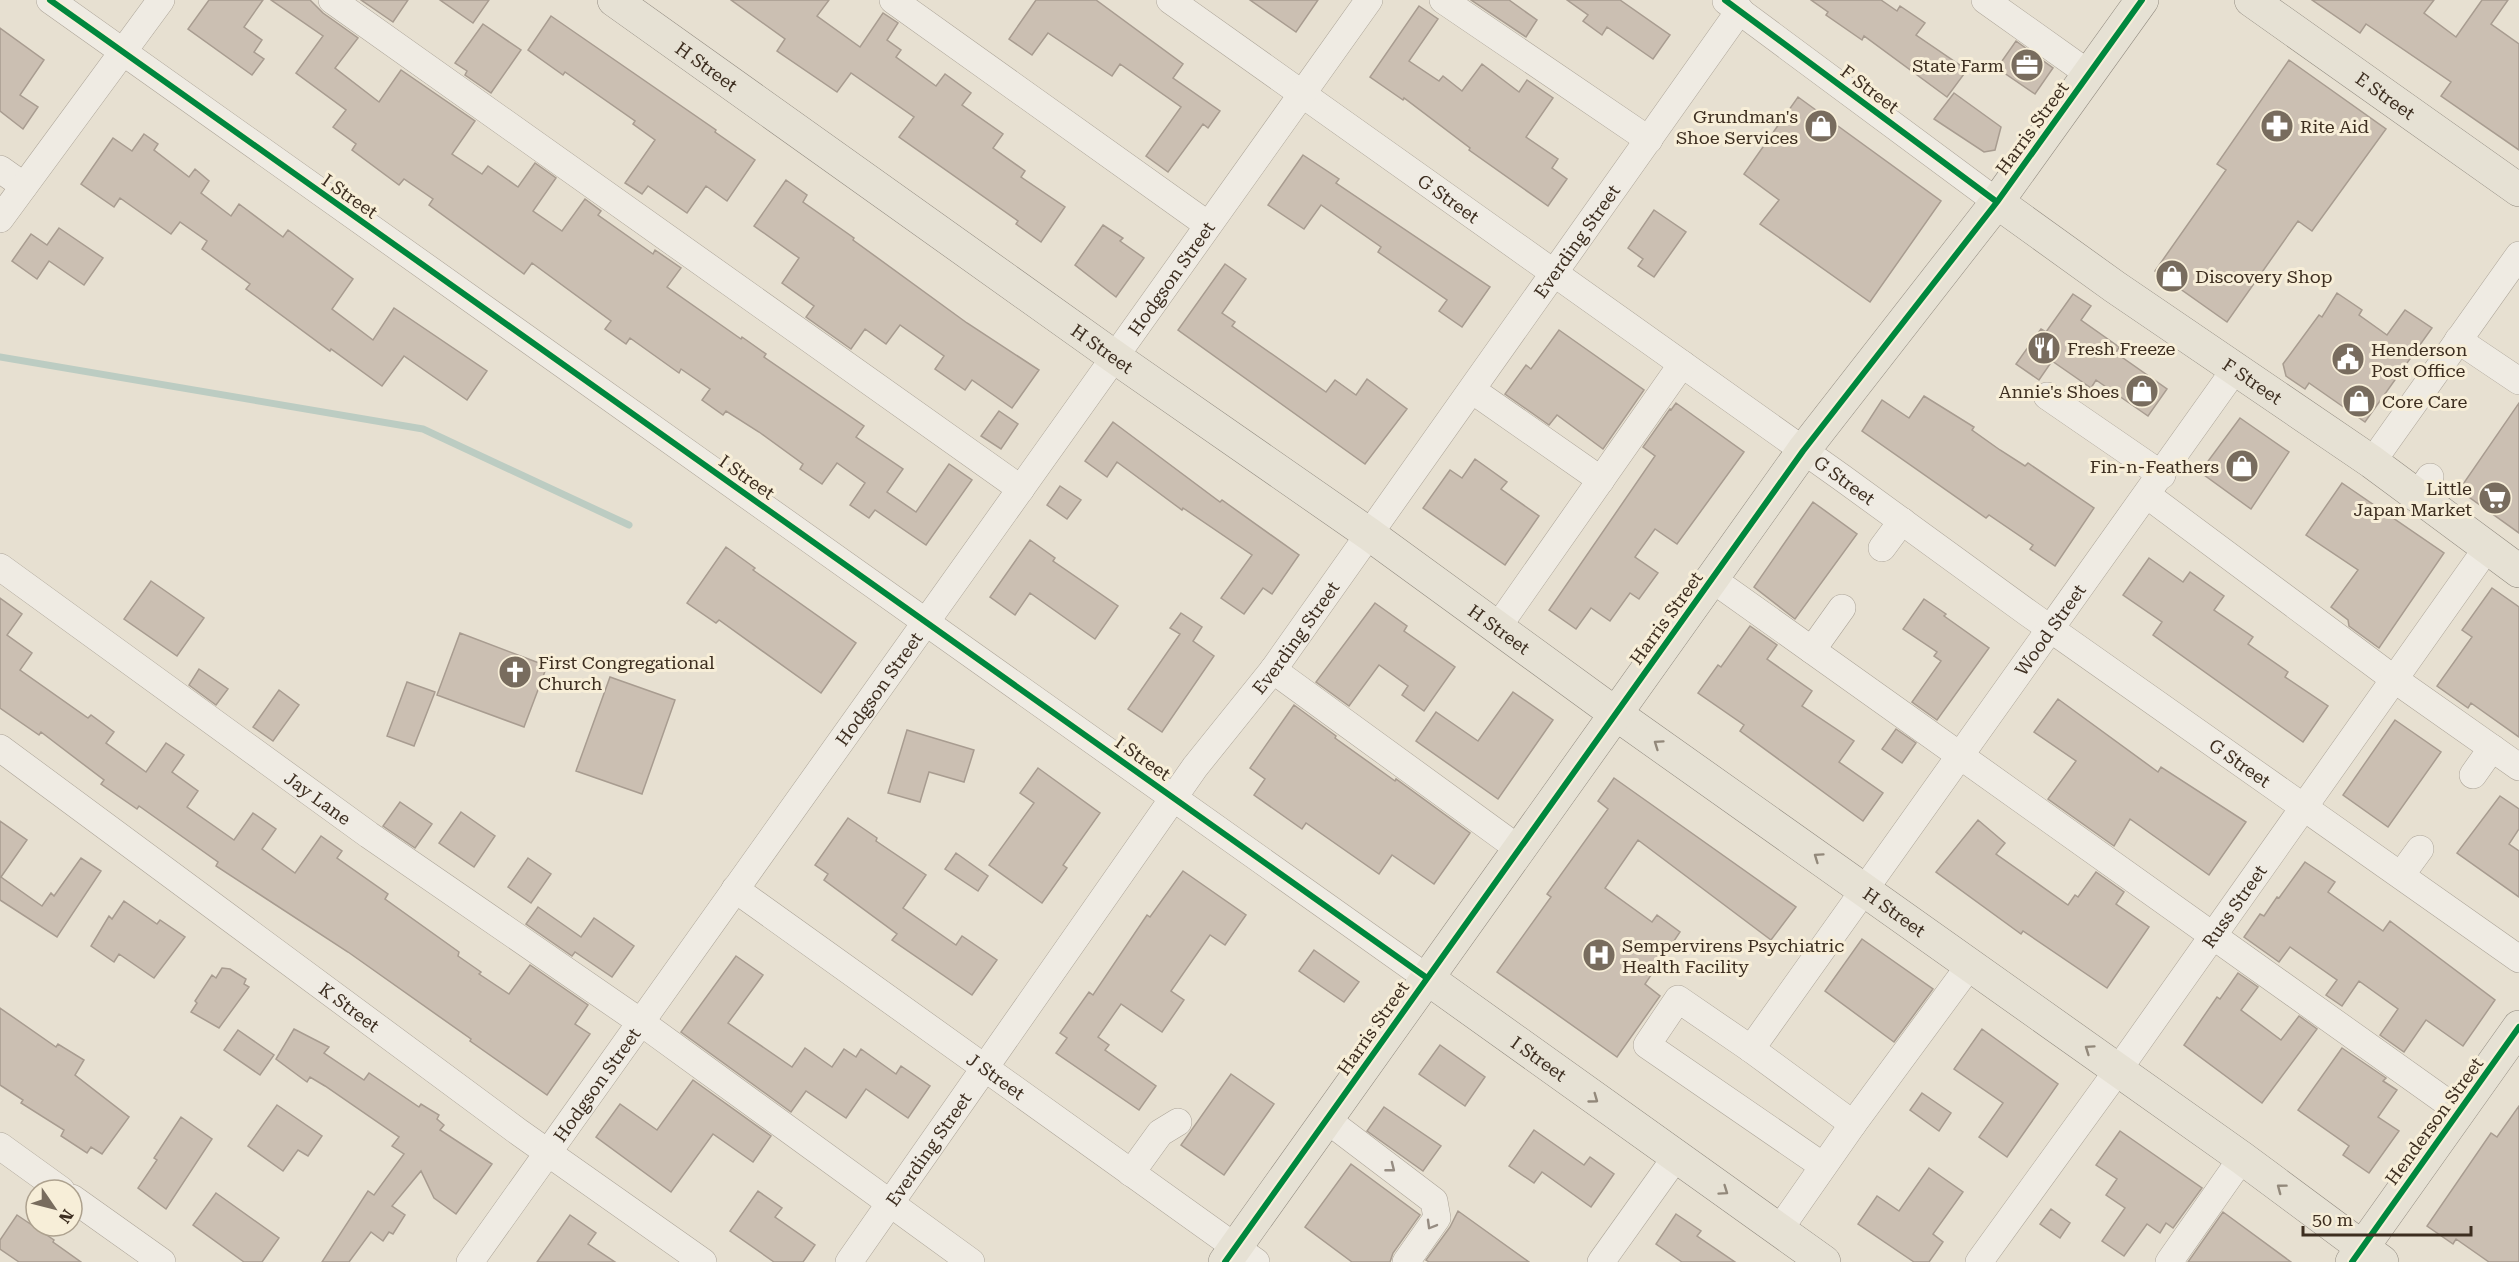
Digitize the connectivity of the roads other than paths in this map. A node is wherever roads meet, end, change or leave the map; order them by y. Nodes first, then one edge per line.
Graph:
1 (50, 0) edge
2 (161, 0) edge
3 (332, 0) edge
4 (614, 0) edge
5 (893, 0) edge
6 (1170, 0) edge
7 (1369, 0) edge
8 (1443, 0) edge
9 (1985, 0) edge
10 (2142, 0) edge
11 (2251, 0) edge
12 (1733, 5) edge
13 (122, 53) junction
14 (2089, 74) junction
15 (1302, 95) junction
16 (1649, 140) junction
17 (0, 169) edge
18 (24, 186) junction
19 (2519, 190) edge
20 (1997, 202) junction
21 (0, 219) edge
22 (1208, 225) junction
23 (2519, 255) edge
24 (1554, 273) junction
25 (2458, 340) junction
26 (1116, 358) junction
27 (1682, 364) junction
28 (2236, 368) junction
29 (2506, 379) edge
30 (1472, 390) junction
31 (2048, 396) dead end
32 (1803, 451) junction
33 (2372, 462) junction
34 (1600, 480) junction
35 (2155, 485) junction
36 (1021, 489) junction
37 (1902, 521) junction
38 (1369, 534) junction
39 (1882, 548) dead end
40 (2487, 548) junction
41 (0, 567) edge
42 (2519, 571) edge
43 (1712, 579) junction
44 (1842, 609) dead end
45 (925, 622) junction
46 (1497, 628) junction
47 (2051, 629) junction
48 (1812, 650) junction
49 (1273, 670) junction
50 (2394, 679) junction
51 (1616, 714) junction
52 (0, 748) edge
53 (2492, 748) junction
54 (1961, 756) junction
55 (2519, 767) edge
56 (2473, 775) dead end
57 (1174, 798) junction
58 (2303, 807) junction
59 (1519, 849) junction
60 (2420, 849) dead end
61 (2401, 875) junction
62 (735, 889) junction
63 (1865, 891) junction
64 (1468, 920) junction
65 (2212, 937) junction
66 (2519, 959) edge
67 (1970, 965) junction
68 (1426, 978) junction
69 (642, 1023) junction
70 (2519, 1027) edge
71 (1513, 1040) junction
72 (1751, 1049) junction
73 (984, 1069) junction
74 (2118, 1070) junction
75 (2459, 1111) junction
76 (1326, 1119) junction
77 (1178, 1122) dead end
78 (1853, 1124) junction
79 (0, 1146) edge
80 (548, 1154) junction
81 (1676, 1157) junction
82 (2242, 1158) junction
83 (1823, 1166) junction
84 (1131, 1173) junction
85 (44, 1178) edge
86 (890, 1203) junction
87 (84, 1207) edge
88 (1779, 1230) junction
89 (1239, 1257) edge
90 (2365, 1257) edge
91 (162, 1262) edge
92 (471, 1262) edge
93 (703, 1262) edge
94 (849, 1262) edge
95 (971, 1262) edge
96 (1406, 1262) edge
97 (1601, 1262) edge
98 (1824, 1262) edge
99 (1979, 1262) edge
100 (2169, 1262) edge

1 - 13 street, I Street
2 - 13 street
3 - 36 street
4 - 26 main road, H Street
5 - 22 street
6 - 15 street, G Street
7 - 15 street, Hodgson Street
8 - 16 street
9 - 14 street
10 - 14 main road, Harris Street
11 - 19 main road, E Street
12 - 16 street, Everding Street
12 - 20 street, F Street
13 - 18 street
13 - 45 street, I Street
14 - 20 main road, Harris Street
15 - 22 street, Hodgson Street
15 - 24 street, G Street
16 - 24 street, Everding Street
17 - 18 street
18 - 21 street
20 - 28 main road, F Street
20 - 32 main road, Harris Street
22 - 26 street, Hodgson Street
23 - 25 street
24 - 27 street, G Street
24 - 30 street, Everding Street
25 - 29 street
25 - 33 street
26 - 36 street, Hodgson Street
26 - 38 main road, H Street
27 - 32 street, G Street
27 - 34 street
28 - 33 main road, F Street
28 - 35 street, Wood Street
30 - 34 street
30 - 38 street, Everding Street
31 - 35 street
32 - 37 street, G Street
32 - 43 main road, Harris Street
33 - 40 main road, F Street
34 - 46 street
35 - 47 street, Wood Street
35 - 50 street
36 - 45 street, Hodgson Street
37 - 39 street
37 - 47 street, G Street
38 - 46 main road, H Street
38 - 49 street, Everding Street
40 - 42 main road, F Street
40 - 50 street, Russ Street
41 - 69 street, Jay Lane
43 - 48 street
43 - 51 main road, Harris Street
44 - 48 street
45 - 57 street, I Street
45 - 62 street, Hodgson Street
46 - 51 main road, H Street
47 - 54 street, Wood Street
47 - 58 street, G Street
48 - 54 street
49 - 57 street, Everding Street
49 - 59 street
50 - 53 street
50 - 58 street, Russ Street
51 - 59 main road, Harris Street
63 -> 51 main road, H Street
52 - 80 street, K Street
53 - 55 street
53 - 56 street
54 - 63 street, Wood Street
54 - 65 street
57 - 68 street, I Street
57 - 73 street, Everding Street
58 - 61 street, G Street
58 - 65 street, Russ Street
59 - 64 main road, Harris Street
60 - 61 street
61 - 66 street, G Street
62 - 69 street, Hodgson Street
62 - 73 street, J Street
63 - 67 main road, H Street
63 - 72 street, Wood Street
64 - 68 main road, Harris Street
64 - 71 main road
65 - 74 street, Russ Street
65 - 75 street
74 -> 67 main road, H Street
67 - 78 street
68 - 71 main road, I Street
68 - 76 main road, Harris Street
69 - 80 street, Hodgson Street
69 - 86 street, Jay Lane
70 - 75 main road, Henderson Street
71 -> 81 main road, I Street
72 - 78 street
72 - 83 street
73 - 84 street, J Street
73 - 86 street, Everding Street
74 - 82 main road, H Street
74 - 99 street, Russ Street
75 - 90 main road, Henderson Street
76 - 89 main road, Harris Street
76 -> 96 street
77 - 84 street
78 - 83 street
79 - 85 street
80 - 92 street, Hodgson Street
80 - 93 street, K Street
81 -> 88 main road, I Street
81 - 97 street
90 -> 82 main road, H Street
82 - 100 street
83 - 88 street
84 - 89 street, J Street
86 - 94 street, Everding Street
86 - 95 street, Jay Lane
87 - 91 street
88 - 98 main road, I Street

